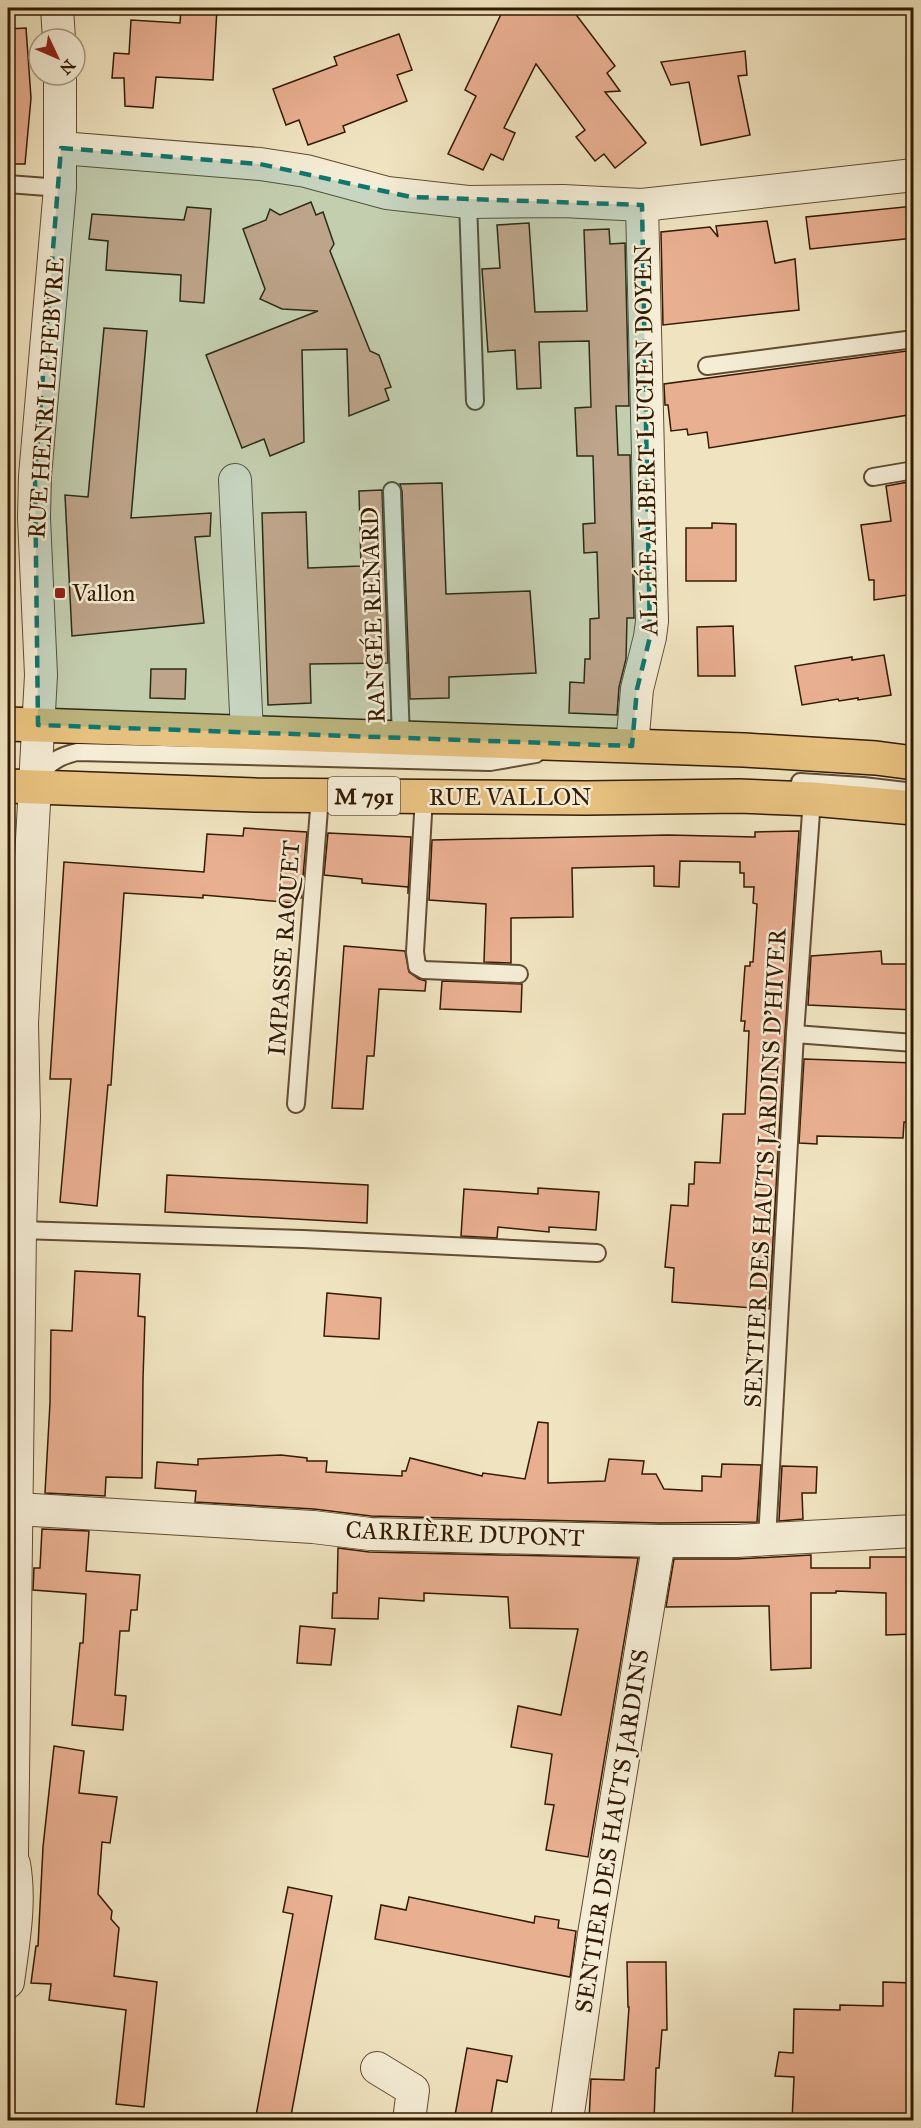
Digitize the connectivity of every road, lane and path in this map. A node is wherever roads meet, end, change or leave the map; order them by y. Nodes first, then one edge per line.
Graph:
1 (57, 8) edge
2 (58, 27) edge
3 (60, 87) edge
4 (62, 148) junction
5 (914, 175) edge
6 (8, 184) edge
7 (60, 188) junction
8 (468, 202) junction
9 (642, 205) junction
10 (914, 339) edge
11 (707, 366) dead end
12 (475, 401) dead end
13 (914, 470) edge
14 (873, 477) dead end
15 (235, 480) dead end
16 (392, 491) dead end
17 (23, 724) edge
18 (246, 733) junction
19 (401, 738) junction
20 (580, 744) junction
21 (632, 746) junction
22 (914, 763) edge
23 (21, 787) edge
24 (914, 792) edge
25 (320, 796) junction
26 (424, 796) junction
27 (693, 796) junction
28 (812, 799) junction
29 (914, 808) edge
30 (519, 974) dead end
31 (795, 1034) junction
32 (914, 1043) edge
33 (296, 1104) dead end
34 (20, 1230) junction
35 (597, 1253) dead end
36 (17, 1509) junction
37 (914, 1531) edge
38 (767, 1539) junction
39 (659, 1541) junction
40 (10, 1854) edge
41 (8, 1886) edge
42 (8, 1982) edge
43 (377, 2068) dead end
44 (408, 2121) edge
45 (567, 2121) edge

1 - 2 street
3 - 4 street, RUE HENRI LEFEBVRE
4 - 7 street, RUE HENRI LEFEBVRE
4 - 8 street
5 - 9 street
6 - 7 lane
7 - 17 street, RUE HENRI LEFEBVRE
8 - 9 street
8 - 12 lane
9 - 21 street, ALLÉE ALBERT LUCIEN DOYEN
10 - 11 lane
13 - 14 lane
15 - 18 street
16 - 19 lane, RANGÉE RENARD
17 - 18 main road, RUE VALLON
17 - 23 street, RUE HENRI LEFEBVRE
18 - 19 main road, RUE VALLON
19 - 20 main road, RUE VALLON
20 - 21 main road, RUE VALLON
20 - 23 lane, RUE VALLON
21 - 22 main road, RUE VALLON
23 - 25 main road, RUE VALLON / M 791
23 - 34 street, RUE HENRI LEFEBVRE
24 - 27 lane
25 - 26 main road, RUE VALLON / M 791
25 - 33 lane, IMPASSE RAQUET
26 - 27 main road, RUE VALLON / M 791
26 - 30 lane
27 - 28 main road, RUE VALLON / M 791
28 - 29 main road, RUE VALLON / M 791
28 - 31 lane, SENTIER DES HAUTS JARDINS D'HIVER
31 - 32 lane
31 - 38 lane, SENTIER DES HAUTS JARDINS D'HIVER
34 - 35 lane
34 - 36 street, RUE HENRI LEFEBVRE
36 - 39 street, CARRIÈRE DUPONT
36 - 40 street, RUE HENRI LEFEBVRE
37 - 38 street, CARRIÈRE DUPONT
38 - 39 street, CARRIÈRE DUPONT
39 - 45 street, SENTIER DES HAUTS JARDINS
40 - 41 street
40 - 42 street
43 - 44 street

